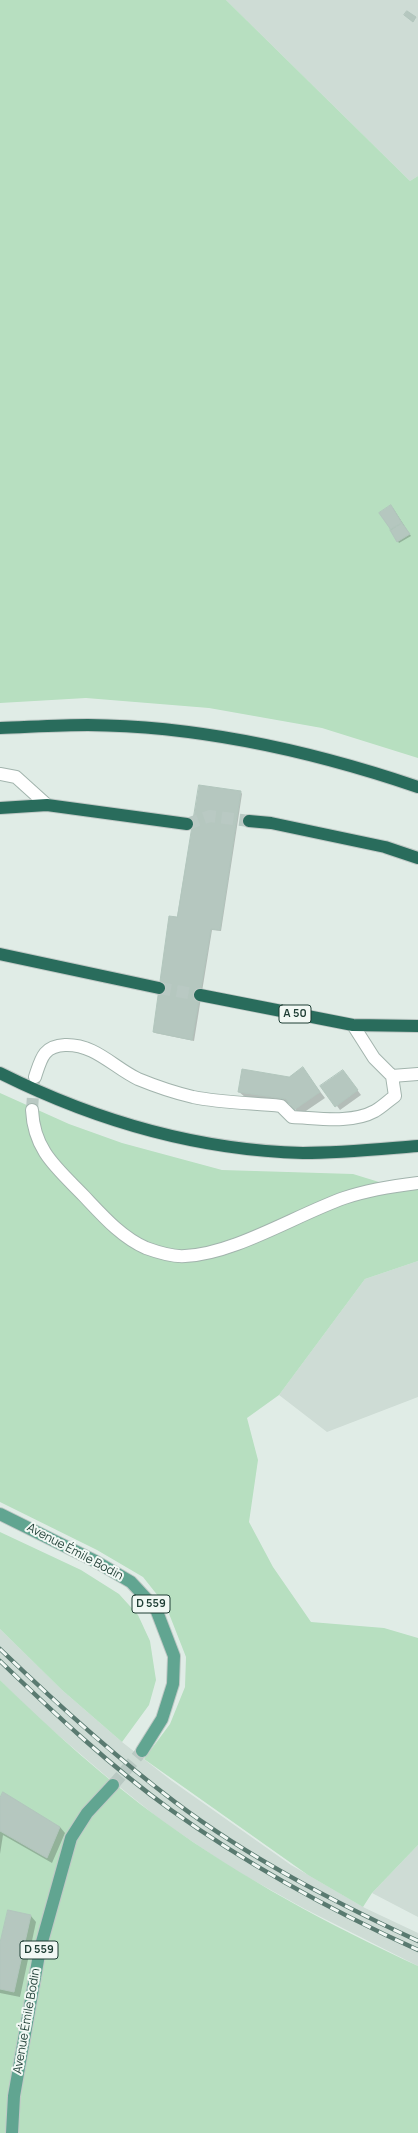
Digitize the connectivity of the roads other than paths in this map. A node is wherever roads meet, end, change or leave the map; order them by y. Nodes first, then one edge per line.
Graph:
1 (0, 728) edge
2 (0, 774) edge
3 (418, 787) edge
4 (47, 805) junction
5 (0, 808) edge
6 (249, 821) tunnel mouth
7 (187, 824) tunnel mouth
8 (418, 858) edge
9 (0, 954) edge
10 (159, 988) tunnel mouth
11 (200, 995) tunnel mouth
12 (353, 1025) junction
13 (418, 1026) edge
14 (0, 1073) edge
15 (418, 1074) edge
16 (392, 1076) junction
17 (35, 1077) tunnel mouth
18 (32, 1110) tunnel mouth
19 (418, 1146) edge
20 (418, 1183) edge
21 (0, 1514) edge
22 (142, 1751) tunnel mouth
23 (113, 1785) tunnel mouth
24 (12, 2133) edge

1 - 3 highway
2 - 4 lane
4 - 5 highway
4 - 7 highway
6 - 8 highway
9 - 10 highway
11 - 12 highway, A 50
12 - 13 highway, A 50
12 - 16 lane
14 - 19 highway
15 - 16 lane
16 - 17 lane
18 - 20 lane
21 - 22 main road, Avenue Émile Bodin / D 559
23 - 24 main road, Avenue Émile Bodin / D 559

